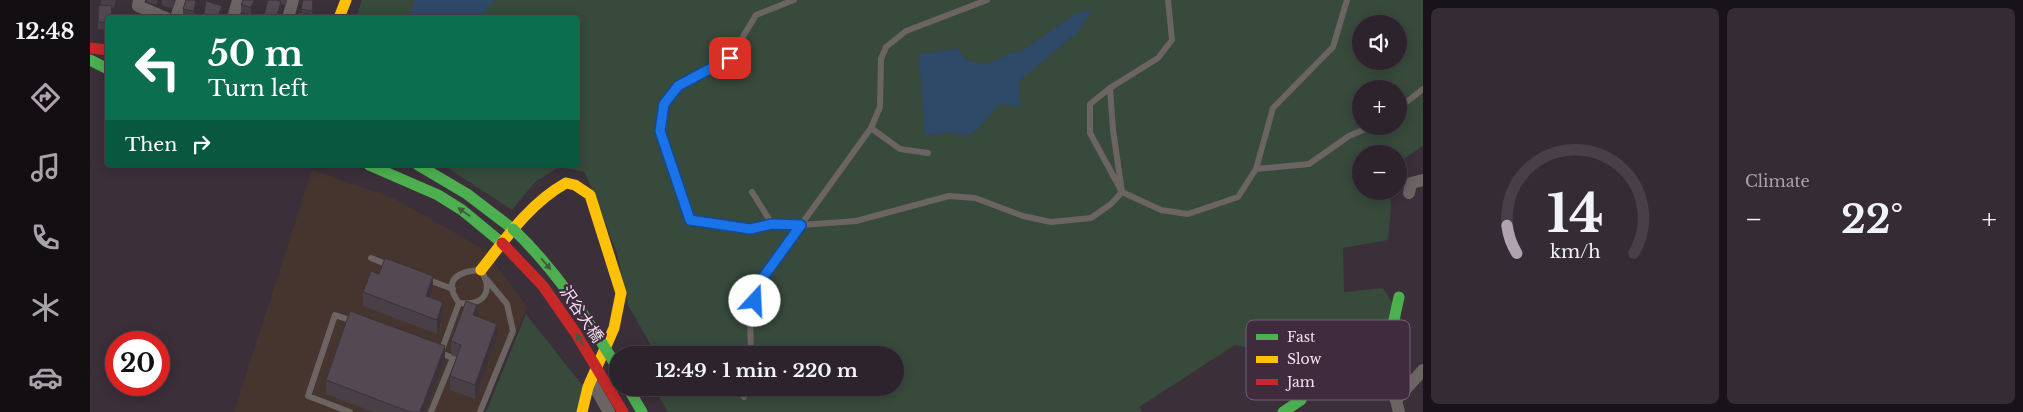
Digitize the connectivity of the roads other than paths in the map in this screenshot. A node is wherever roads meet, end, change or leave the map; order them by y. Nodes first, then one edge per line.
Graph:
1 (139, 0) edge
2 (182, 0) edge
3 (238, 0) edge
4 (293, 0) edge
5 (346, 0) edge
6 (794, 0) edge
7 (987, 0) edge
8 (1169, 0) edge
9 (1347, 0) edge
10 (159, 15) edge
11 (177, 15) edge
12 (234, 15) edge
13 (289, 15) edge
14 (341, 15) edge
15 (90, 48) edge
16 (105, 50) edge
17 (90, 60) edge
18 (105, 69) edge
19 (1110, 88) junction
20 (1423, 89) edge
21 (1407, 102) edge
22 (871, 128) junction
23 (1352, 135) edge
24 (928, 153) dead end
25 (375, 167) edge
26 (422, 167) edge
27 (1256, 169) junction
28 (1423, 180) edge
29 (752, 192) dead end
30 (1122, 192) junction
31 (1409, 193) dead end
32 (772, 224) junction
33 (801, 225) junction
34 (513, 229) junction
35 (502, 243) junction
36 (371, 258) dead end
37 (398, 269) edge
38 (481, 270) junction
39 (416, 276) edge
40 (487, 280) junction
41 (453, 289) junction
42 (1399, 297) dead end
43 (460, 303) junction
44 (1394, 320) edge
45 (360, 324) edge
46 (751, 346) edge
47 (432, 350) edge
48 (440, 353) junction
49 (609, 355) edge
50 (1423, 370) edge
51 (591, 381) junction
52 (1410, 384) edge
53 (633, 396) edge
54 (1301, 400) edge
55 (350, 412) edge
56 (431, 412) edge
57 (480, 412) edge
58 (582, 412) edge
59 (609, 412) edge
60 (624, 412) edge
61 (642, 412) edge
62 (1283, 412) edge

1 - 10 street
2 - 11 street
3 - 12 street
4 - 13 street
5 - 14 street
6 - 32 lane
7 - 22 lane
8 - 19 lane
9 - 27 lane
15 - 16 street
17 - 18 street
19 - 30 lane
19 - 30 lane
20 - 21 lane
22 - 24 lane
22 - 33 lane
23 - 27 lane
35 -> 25 street, 沢谷大橋
26 - 34 street, 沢谷大橋
27 - 30 lane
28 - 31 street
29 - 32 lane
30 - 33 lane
32 - 33 lane
33 - 46 lane
34 - 35 street
34 -> 49 street, 沢谷大橋, bridge
34 - 51 street
35 - 38 street
60 -> 35 street, 沢谷大橋, bridge
36 - 37 lane
38 - 40 lane
38 - 41 lane
39 - 41 lane
40 - 43 lane
40 - 57 lane
41 - 43 lane
42 - 44 street
43 - 48 lane
45 - 55 lane
47 - 48 lane
48 - 56 lane
50 - 52 street
51 - 58 street
51 - 59 street
53 - 61 street
54 - 62 street

